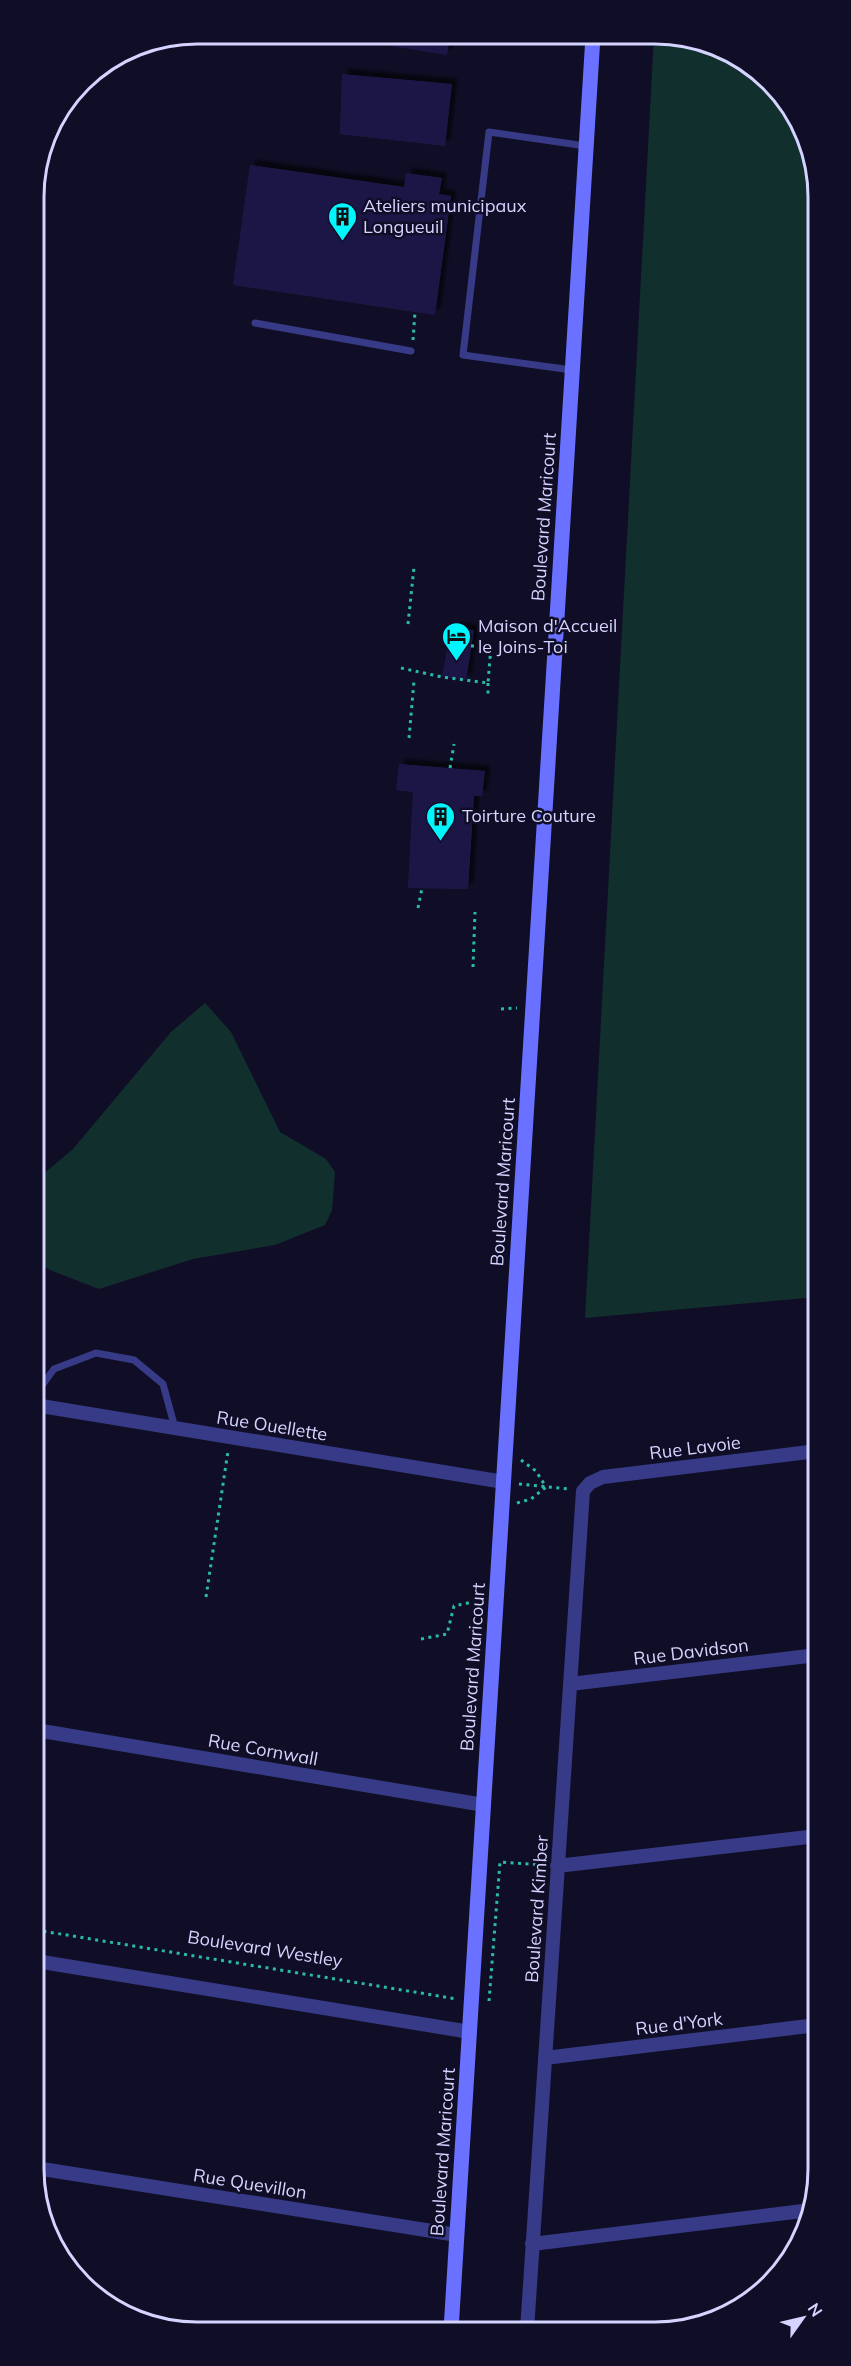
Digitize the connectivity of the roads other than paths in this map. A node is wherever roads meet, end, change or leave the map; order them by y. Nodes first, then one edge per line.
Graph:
1 (592, 44) edge
2 (586, 146) junction
3 (255, 323) dead end
4 (411, 351) road end
5 (572, 370) junction
6 (43, 1384) edge
7 (43, 1406) edge
8 (175, 1428) junction
9 (807, 1452) edge
10 (504, 1482) junction
11 (576, 1490) joint
12 (807, 1656) edge
13 (570, 1684) junction
14 (43, 1731) edge
15 (484, 1805) junction
16 (807, 1837) edge
17 (551, 1866) junction
18 (43, 1962) edge
19 (807, 2026) edge
20 (470, 2032) junction
21 (545, 2058) junction
22 (43, 2169) edge
23 (801, 2211) edge
24 (457, 2235) junction
25 (532, 2244) junction
26 (452, 2322) edge
27 (527, 2322) edge

1 - 2 street, Boulevard Maricourt
2 - 5 street, Boulevard Maricourt
2 - 5 lane
3 - 4 lane
5 - 10 street, Boulevard Maricourt
6 - 8 lane
7 - 8 street, Rue Ouellette
8 - 10 street, Rue Ouellette
9 - 11 street, Rue Lavoie
10 - 15 street, Boulevard Maricourt
11 - 13 street, Boulevard Kimber
12 - 13 street, Rue Davidson
13 - 17 street, Boulevard Kimber
14 - 15 street, Rue Cornwall
15 - 20 street, Boulevard Maricourt
16 - 17 street
17 - 21 street, Boulevard Kimber
18 - 20 street
19 - 21 street, Rue d'York
20 - 24 street, Boulevard Maricourt
21 - 25 street, Boulevard Kimber
22 - 24 street, Rue Quevillon
23 - 25 street
24 - 26 street, Boulevard Maricourt
25 - 27 street, Boulevard Kimber

